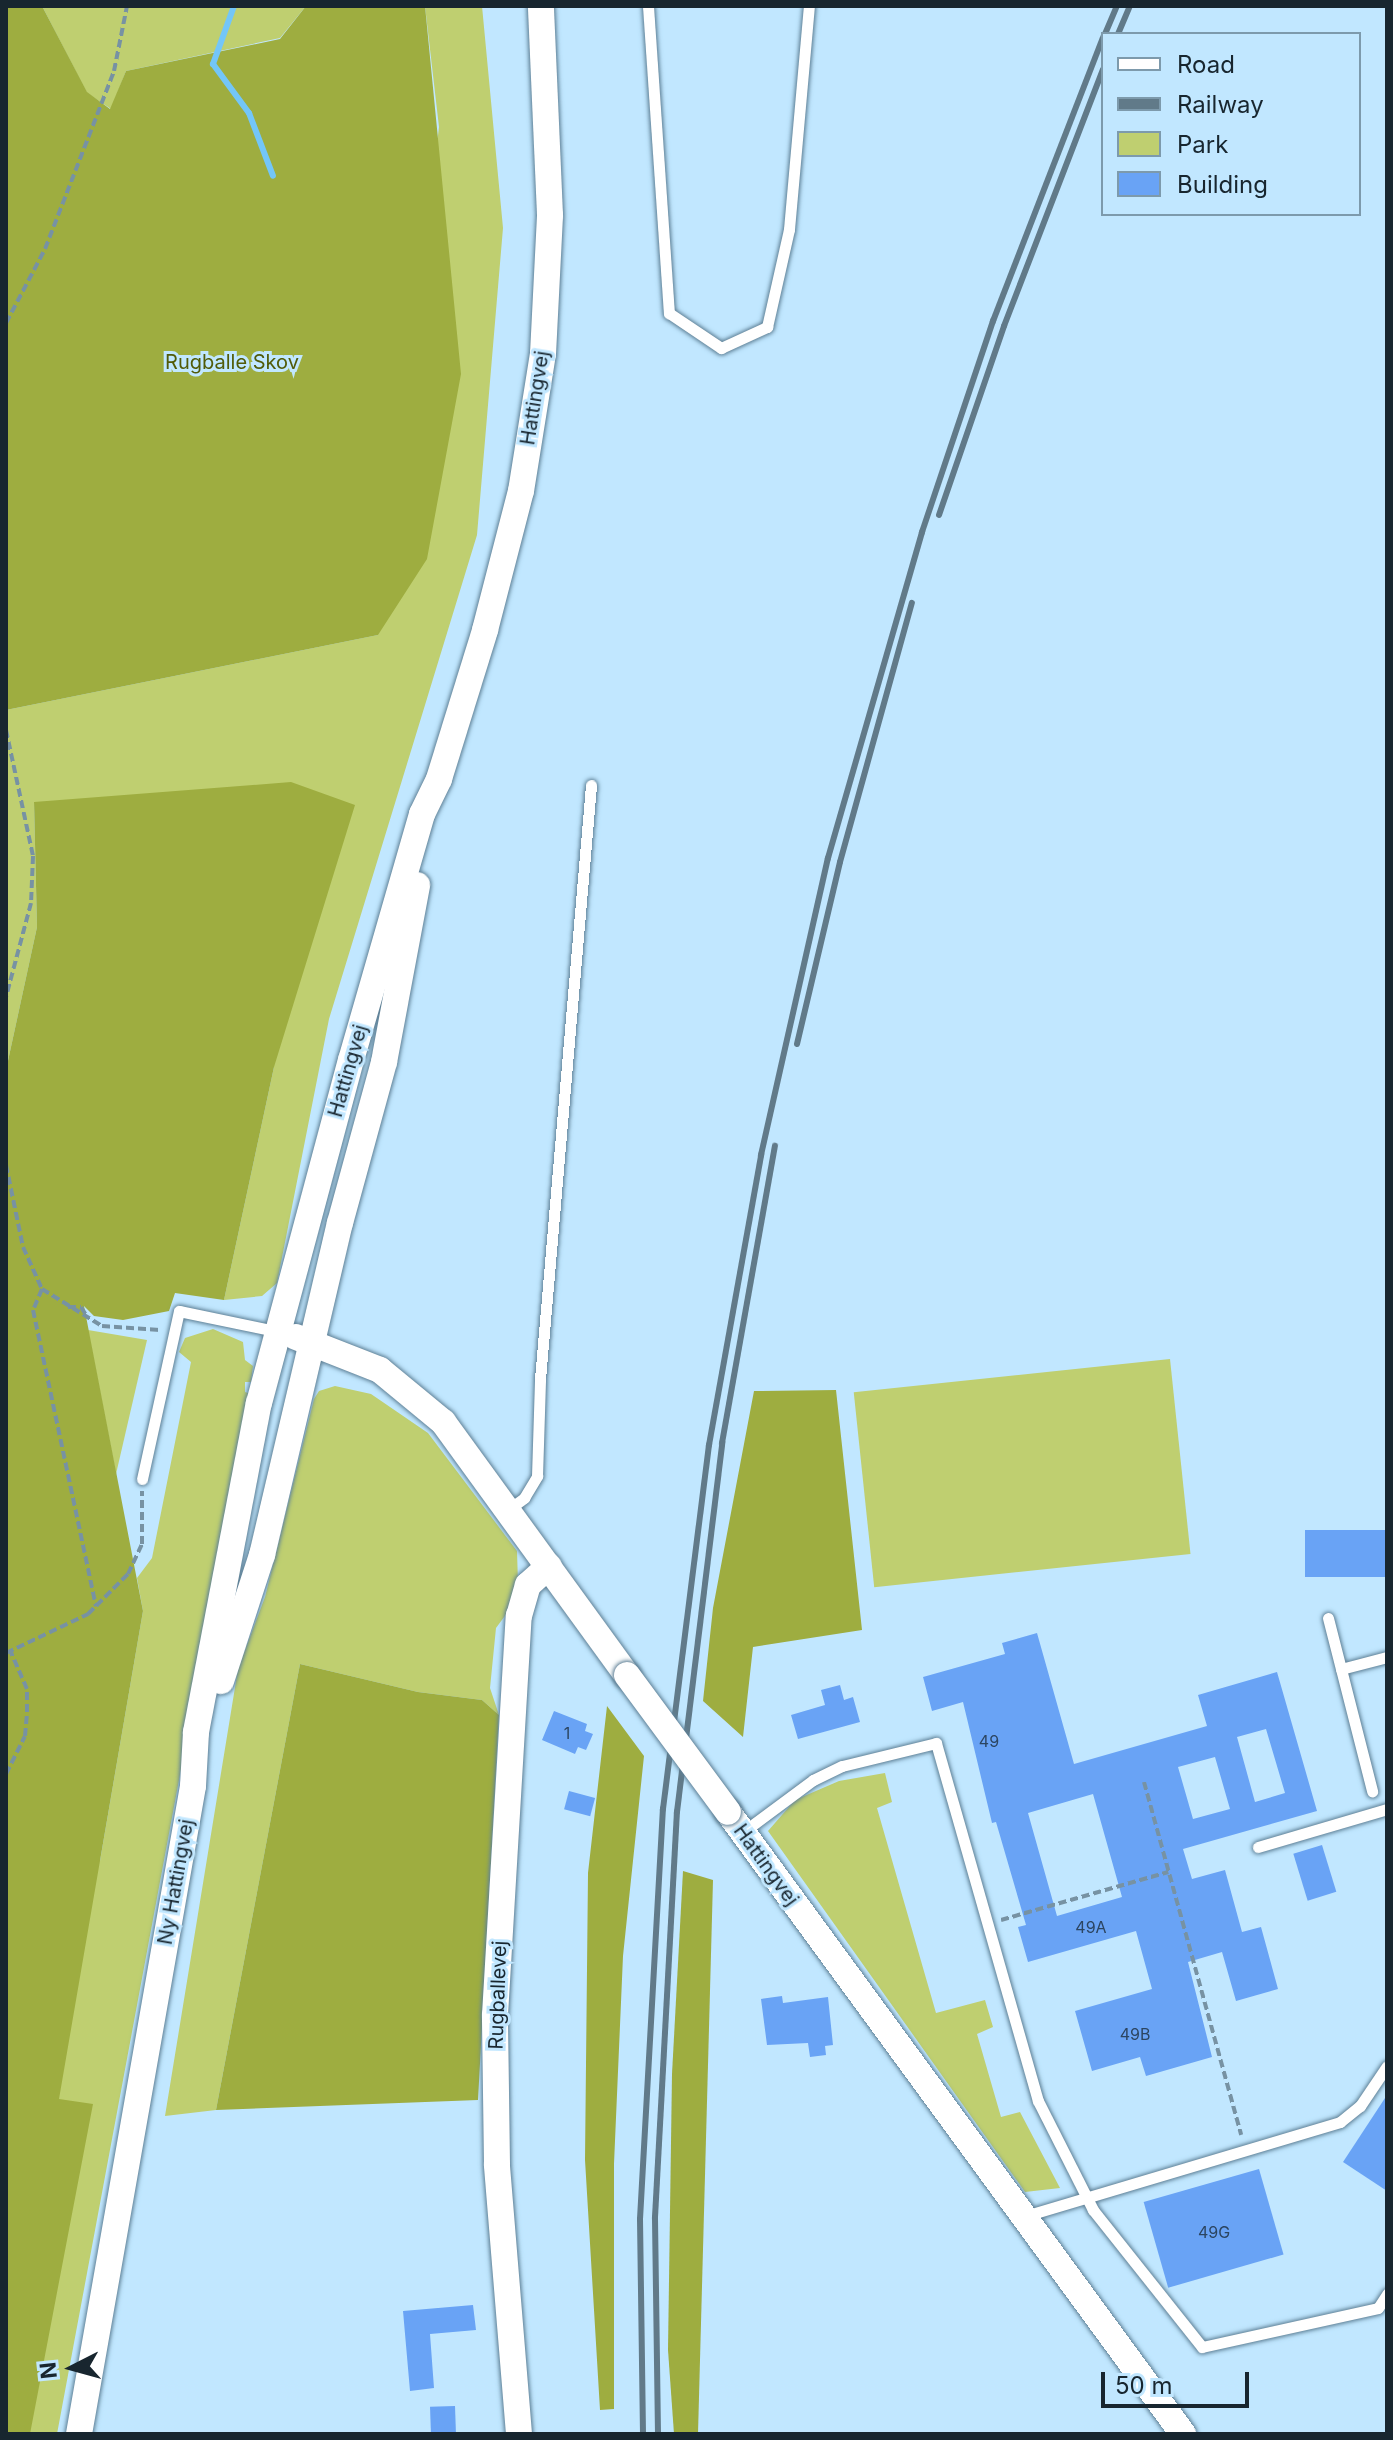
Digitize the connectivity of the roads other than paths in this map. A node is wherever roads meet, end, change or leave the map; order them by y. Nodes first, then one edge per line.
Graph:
1 (541, 6) edge
2 (648, 6) edge
3 (809, 6) edge
4 (439, 779) junction
5 (591, 785) dead end
6 (351, 1060) junction
7 (276, 1331) junction
8 (311, 1341) junction
9 (142, 1479) road end
10 (509, 1509) junction
11 (549, 1566) junction
12 (1328, 1618) dead end
13 (1387, 1657) edge
14 (1341, 1669) junction
15 (193, 1786) junction
16 (1372, 1791) dead end
17 (1387, 1809) edge
18 (735, 1822) junction
19 (1258, 1847) dead end
20 (1387, 2066) edge
21 (1086, 2194) junction
22 (1024, 2217) junction
23 (1387, 2294) edge
24 (79, 2434) edge
25 (519, 2434) edge
26 (1183, 2434) edge

1 - 4 street, Hattingvej
2 - 3 lane
4 - 6 street, Hattingvej
4 - 8 street, Hattingvej
5 - 10 lane
6 - 7 street, Hattingvej
6 - 8 street
7 - 8 street, Hattingvej
7 - 9 lane
7 - 15 street, Ny Hattingvej
8 - 10 street, Hattingvej
8 - 15 street, Hattingvej
10 - 11 street, Hattingvej
11 - 18 street, Hattingvej, bridge
11 - 25 street, Rugballevej
12 - 14 lane
13 - 14 lane
14 - 16 lane
15 - 24 street, Ny Hattingvej
17 - 19 lane
18 - 21 lane
18 - 22 street, Hattingvej
20 - 21 lane
21 - 22 lane
21 - 23 lane
22 - 26 street, Hattingvej

